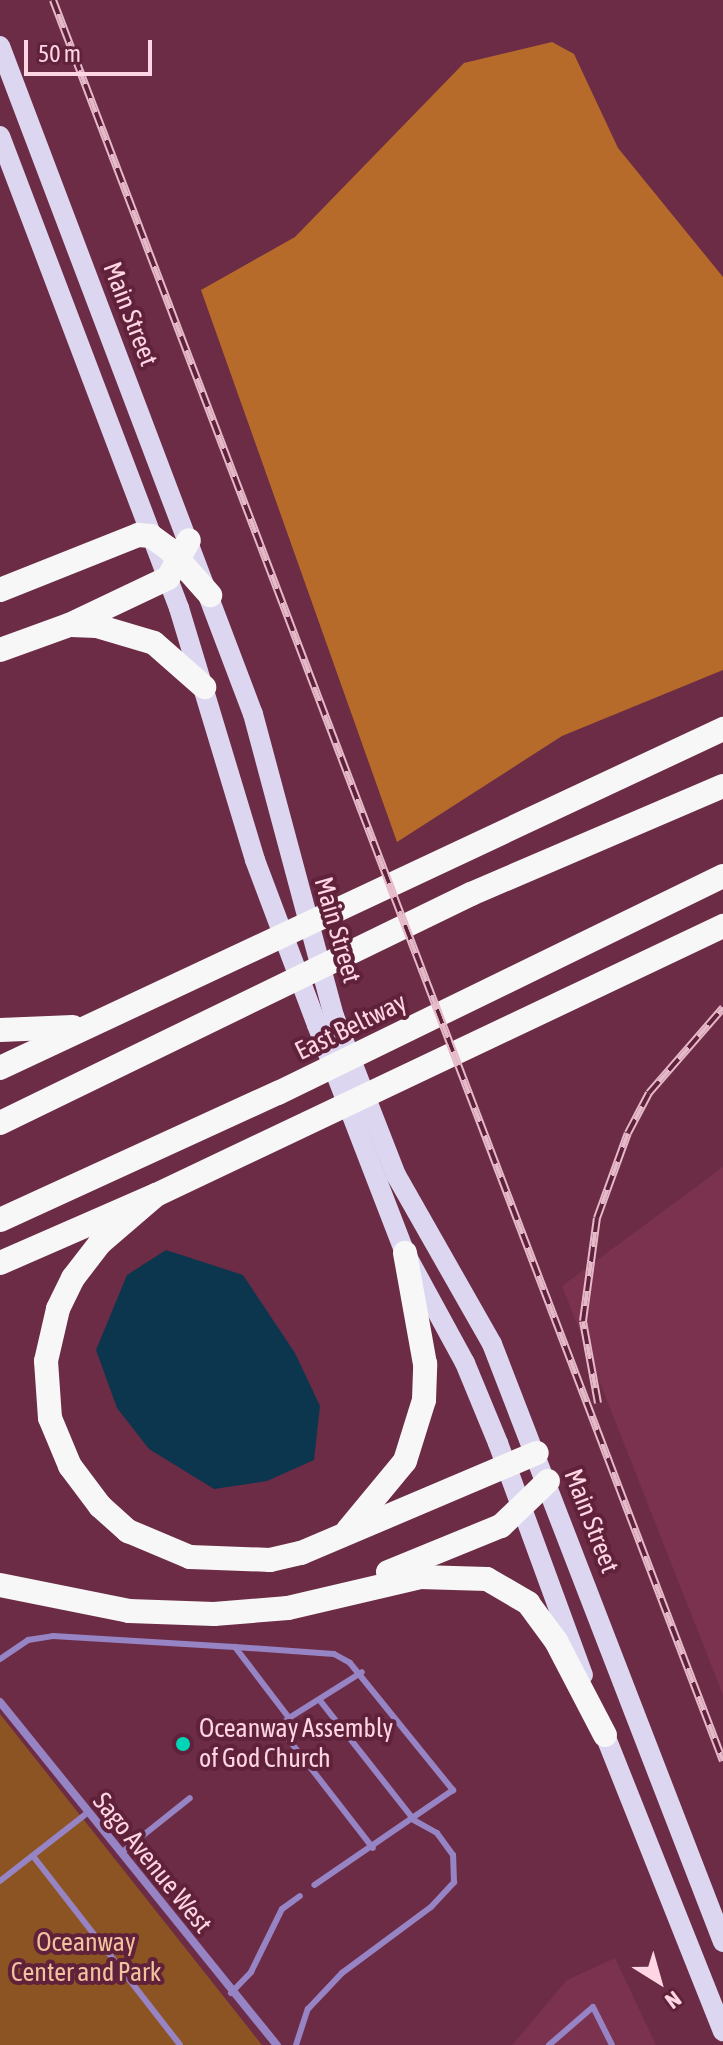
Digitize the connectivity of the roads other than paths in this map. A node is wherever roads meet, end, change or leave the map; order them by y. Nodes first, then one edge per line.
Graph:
1 (0, 46) edge
2 (0, 136) edge
3 (151, 536) junction
4 (179, 559) junction
5 (0, 590) edge
6 (210, 595) joint
7 (69, 625) junction
8 (0, 650) edge
9 (204, 687) junction
10 (723, 729) edge
11 (723, 786) edge
12 (723, 876) edge
13 (723, 926) edge
14 (103, 1022) junction
15 (0, 1030) edge
16 (0, 1068) edge
17 (0, 1123) edge
18 (156, 1195) junction
19 (0, 1220) edge
20 (405, 1253) junction
21 (0, 1263) edge
22 (537, 1453) junction
23 (507, 1467) junction
24 (548, 1481) junction
25 (523, 1505) junction
26 (344, 1534) junction
27 (0, 1585) edge
28 (288, 1608) junction
29 (235, 1647) junction
30 (0, 1659) edge
31 (362, 1672) junction
32 (0, 1702) edge
33 (321, 1702) junction
34 (289, 1718) junction
35 (605, 1735) junction
36 (190, 1798) dead end
37 (87, 1813) junction
38 (414, 1820) junction
39 (373, 1848) junction
40 (119, 1854) junction
41 (33, 1856) junction
42 (0, 1881) edge
43 (314, 1885) dead end
44 (300, 1896) dead end
45 (723, 1942) edge
46 (231, 1993) junction
47 (723, 2031) edge
48 (550, 2044) edge
49 (180, 2045) edge
50 (277, 2045) edge
51 (296, 2045) edge
52 (560, 2045) edge
53 (612, 2045) edge

1 - 4 main road, Main Street
2 - 3 main road
3 - 4 highway
3 - 5 highway
4 - 6 highway
4 - 7 highway
4 - 9 main road, Main Street
6 - 22 main road, Main Street
7 - 8 highway
7 - 9 highway
9 - 20 main road, Main Street
10 - 14 highway
11 - 17 highway
12 - 19 highway, East Beltway
13 - 18 highway
14 - 15 highway
14 - 16 highway
18 - 21 highway
18 - 26 highway
20 - 23 main road, Main Street
20 - 26 highway
22 - 23 highway
22 - 24 main road, Main Street
23 - 25 main road, Main Street
23 - 26 highway
24 - 25 highway
24 - 45 main road, Main Street
25 - 28 highway
25 - 35 main road, Main Street
27 - 28 highway
28 - 35 highway
29 - 30 lane
29 - 31 lane
29 - 34 lane
31 - 33 lane
31 - 38 lane
32 - 37 street, Sago Avenue West
33 - 34 lane
33 - 38 lane
34 - 39 lane
35 - 47 main road, Main Street
36 - 40 lane
37 - 40 street, Sago Avenue West
37 - 41 lane
38 - 39 lane
38 - 51 lane
39 - 43 lane
40 - 46 street, Sago Avenue West
41 - 42 lane
41 - 49 lane
44 - 46 lane
46 - 50 street, Sago Avenue West
48 - 52 lane
48 - 53 lane

